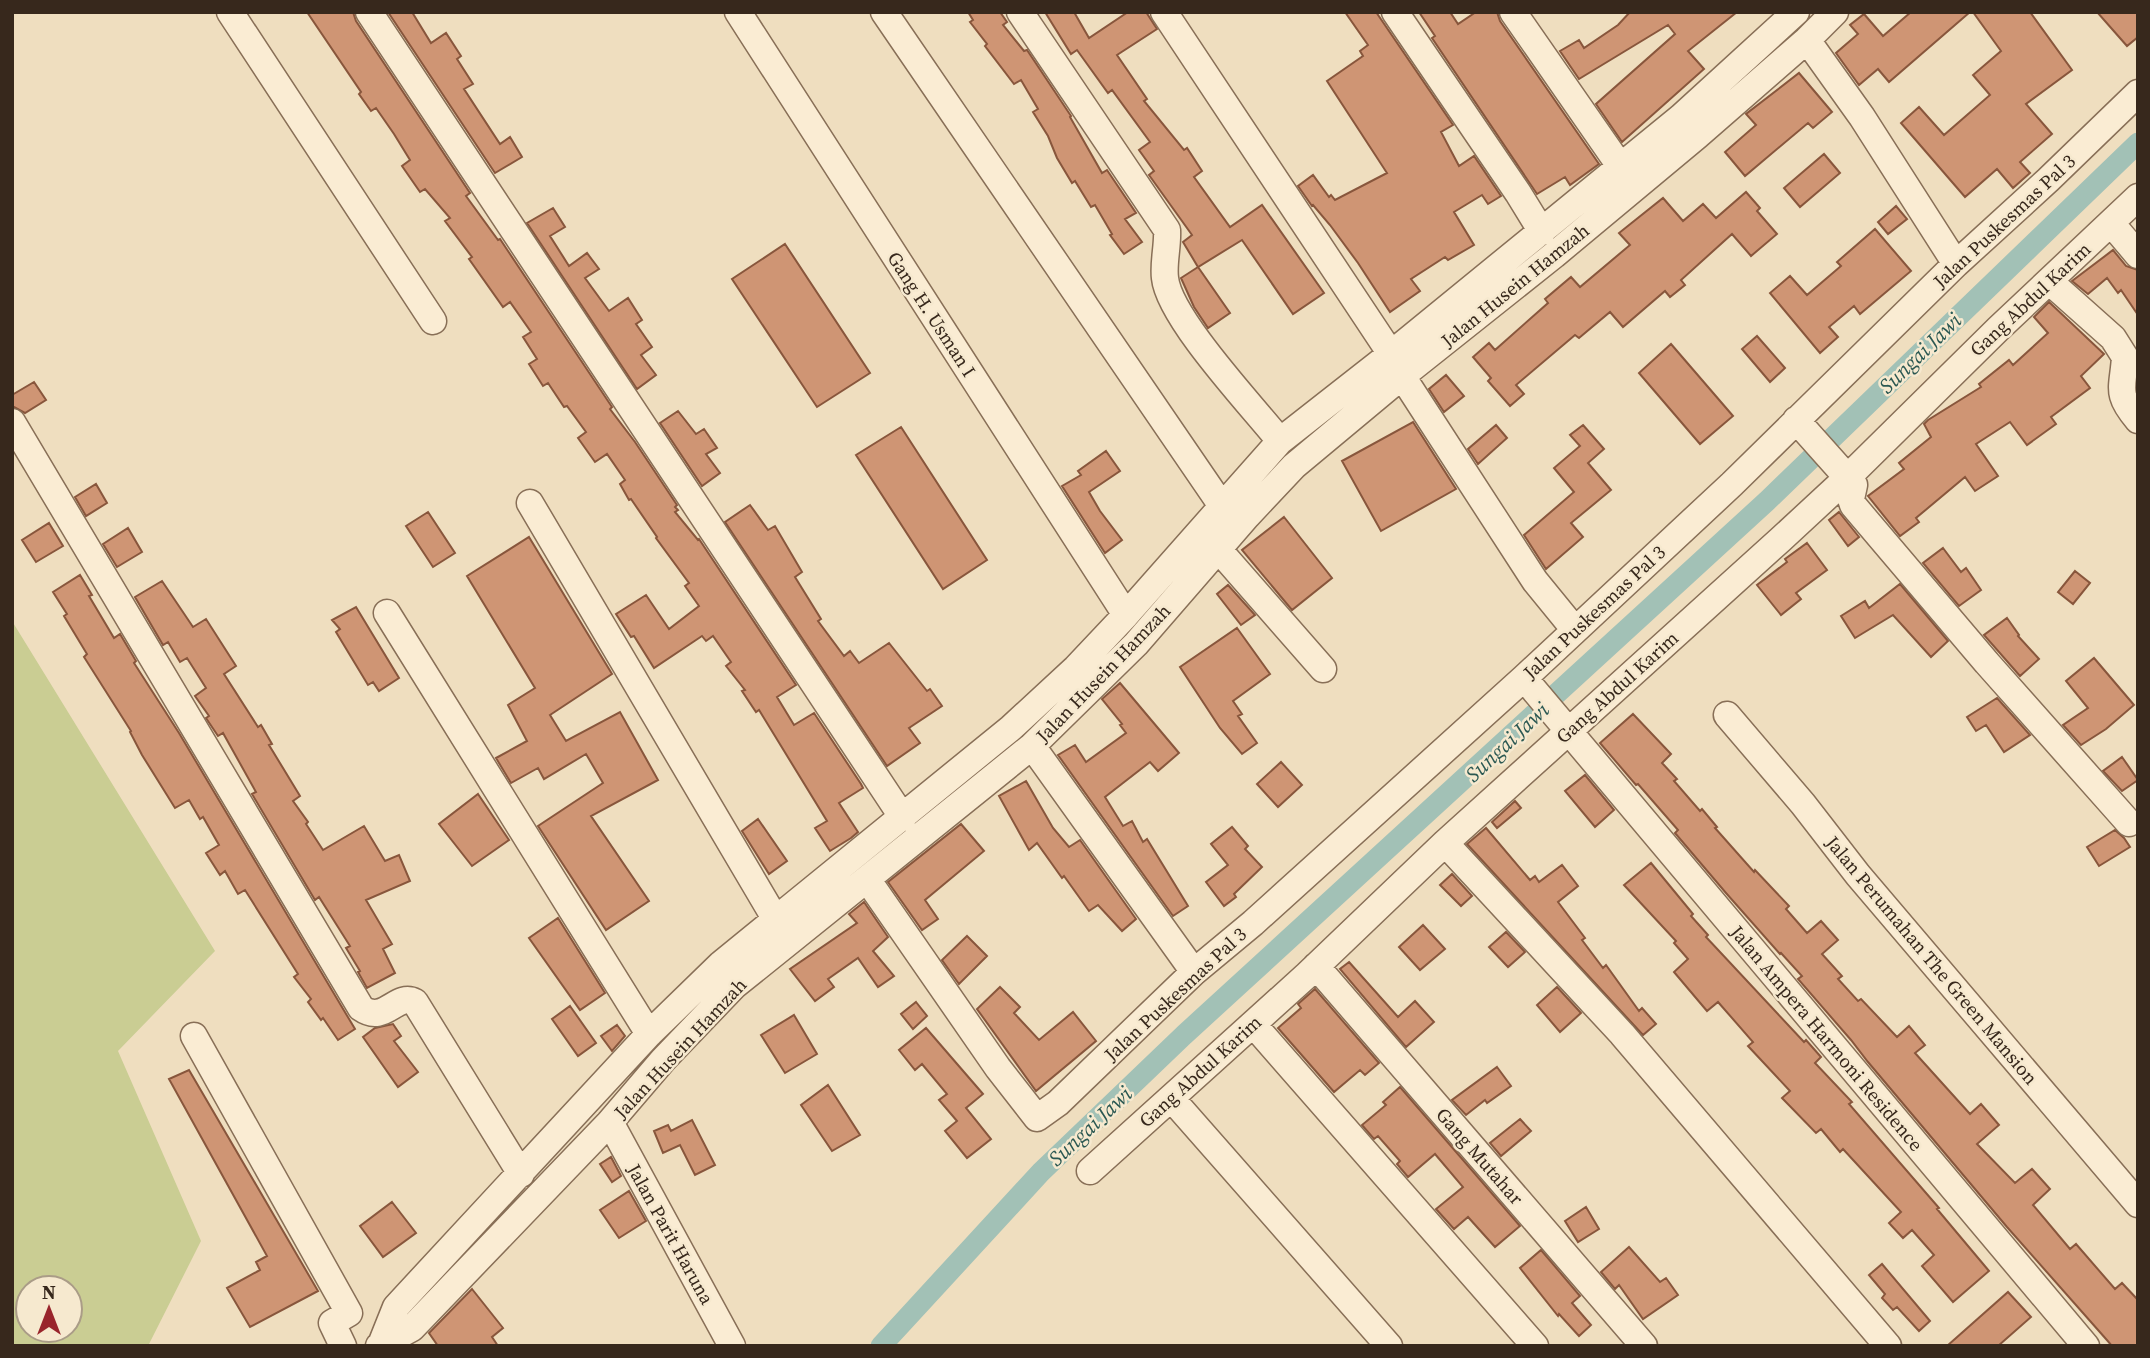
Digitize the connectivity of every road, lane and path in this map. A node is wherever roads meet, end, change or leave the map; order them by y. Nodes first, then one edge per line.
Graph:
1 (230, 12) edge
2 (369, 12) edge
3 (738, 12) edge
4 (884, 12) edge
5 (1020, 12) edge
6 (1164, 12) edge
7 (1395, 12) edge
8 (1513, 12) edge
9 (1835, 12) edge
10 (1791, 14) edge
11 (1807, 40) junction
12 (2138, 93) edge
13 (1689, 126) junction
14 (1620, 166) junction
15 (2138, 197) edge
16 (2111, 223) junction
17 (1542, 232) junction
18 (2138, 255) edge
19 (1956, 264) junction
20 (2049, 281) junction
21 (432, 321) dead end
22 (1397, 365) junction
23 (2138, 421) edge
24 (12, 422) edge
25 (1802, 428) junction
26 (1280, 441) junction
27 (1839, 468) junction
28 (530, 502) dead end
29 (1222, 506) junction
30 (1218, 549) junction
31 (387, 612) dead end
32 (1126, 615) junction
33 (1575, 630) junction
34 (1323, 668) dead end
35 (1527, 684) junction
36 (1727, 715) dead end
37 (1564, 728) junction
38 (1032, 746) junction
39 (902, 818) junction
40 (2129, 822) dead end
41 (1445, 844) junction
42 (867, 878) junction
43 (776, 920) junction
44 (1316, 966) junction
45 (1194, 972) junction
46 (1253, 1024) junction
47 (649, 1034) junction
48 (194, 1036) dead end
49 (1171, 1098) junction
50 (610, 1122) junction
51 (1090, 1171) dead end
52 (521, 1174) junction
53 (2138, 1203) edge
54 (396, 1307) junction
55 (417, 1337) edge
56 (380, 1344) edge
57 (343, 1346) edge
58 (732, 1346) edge
59 (1389, 1346) edge
60 (1535, 1346) edge
61 (1644, 1346) edge
62 (1888, 1346) edge
63 (2086, 1346) edge

1 - 21 street
2 - 39 street
3 - 32 street, Gang H. Usman I
4 - 29 street
5 - 26 street
6 - 22 street
7 - 17 street
8 - 14 street
9 - 11 street, Jalan Husein Hamzah
10 - 13 street, Jalan Husein Hamzah
11 - 13 street, Jalan Husein Hamzah
11 - 19 street
12 - 19 street, Jalan Puskesmas Pal 3
13 - 14 street, Jalan Husein Hamzah
13 - 22 street, Jalan Husein Hamzah
14 - 17 street, Jalan Husein Hamzah
15 - 16 street, Gang Abdul Karim
16 - 18 street
16 - 20 street, Gang Abdul Karim
17 - 22 street, Jalan Husein Hamzah
19 - 25 street, Jalan Puskesmas Pal 3
20 - 23 street
20 - 27 street, Gang Abdul Karim
22 - 26 street, Jalan Husein Hamzah
22 - 30 street, Jalan Husein Hamzah
22 - 33 street
24 - 52 street
25 - 27 street
25 - 33 street, Jalan Puskesmas Pal 3
26 - 29 street, Jalan Husein Hamzah
27 - 37 street, Gang Abdul Karim
27 - 40 street
28 - 43 street
29 - 32 street, Jalan Husein Hamzah
30 - 34 street
30 - 38 street, Jalan Husein Hamzah
31 - 47 street
32 - 39 street, Jalan Husein Hamzah
33 - 35 street, Jalan Puskesmas Pal 3
35 - 37 street, Jalan Ampera Harmoni Residence
35 - 45 street, Jalan Puskesmas Pal 3
36 - 53 street, Jalan Perumahan The Green Mansion
37 - 41 street, Gang Abdul Karim
37 - 63 street, Jalan Ampera Harmoni Residence
38 - 42 street, Jalan Husein Hamzah
38 - 45 street
39 - 43 street, Jalan Husein Hamzah
41 - 44 street, Gang Abdul Karim
41 - 62 street
42 - 45 street, Jalan Puskesmas Pal 3
42 - 50 street, Jalan Husein Hamzah
43 - 47 street, Jalan Husein Hamzah
44 - 46 street, Gang Abdul Karim
44 - 61 street, Gang Mutahar
46 - 49 street, Gang Abdul Karim
46 - 60 street
47 - 52 street, Jalan Husein Hamzah
48 - 57 street
49 - 51 street, Gang Abdul Karim
49 - 59 street
50 - 55 street, Jalan Husein Hamzah
50 - 58 street, Jalan Parit Haruna
52 - 54 street, Jalan Husein Hamzah
54 - 55 street
54 - 56 street, Jalan Husein Hamzah
55 - 56 street, Jalan Husein Hamzah

